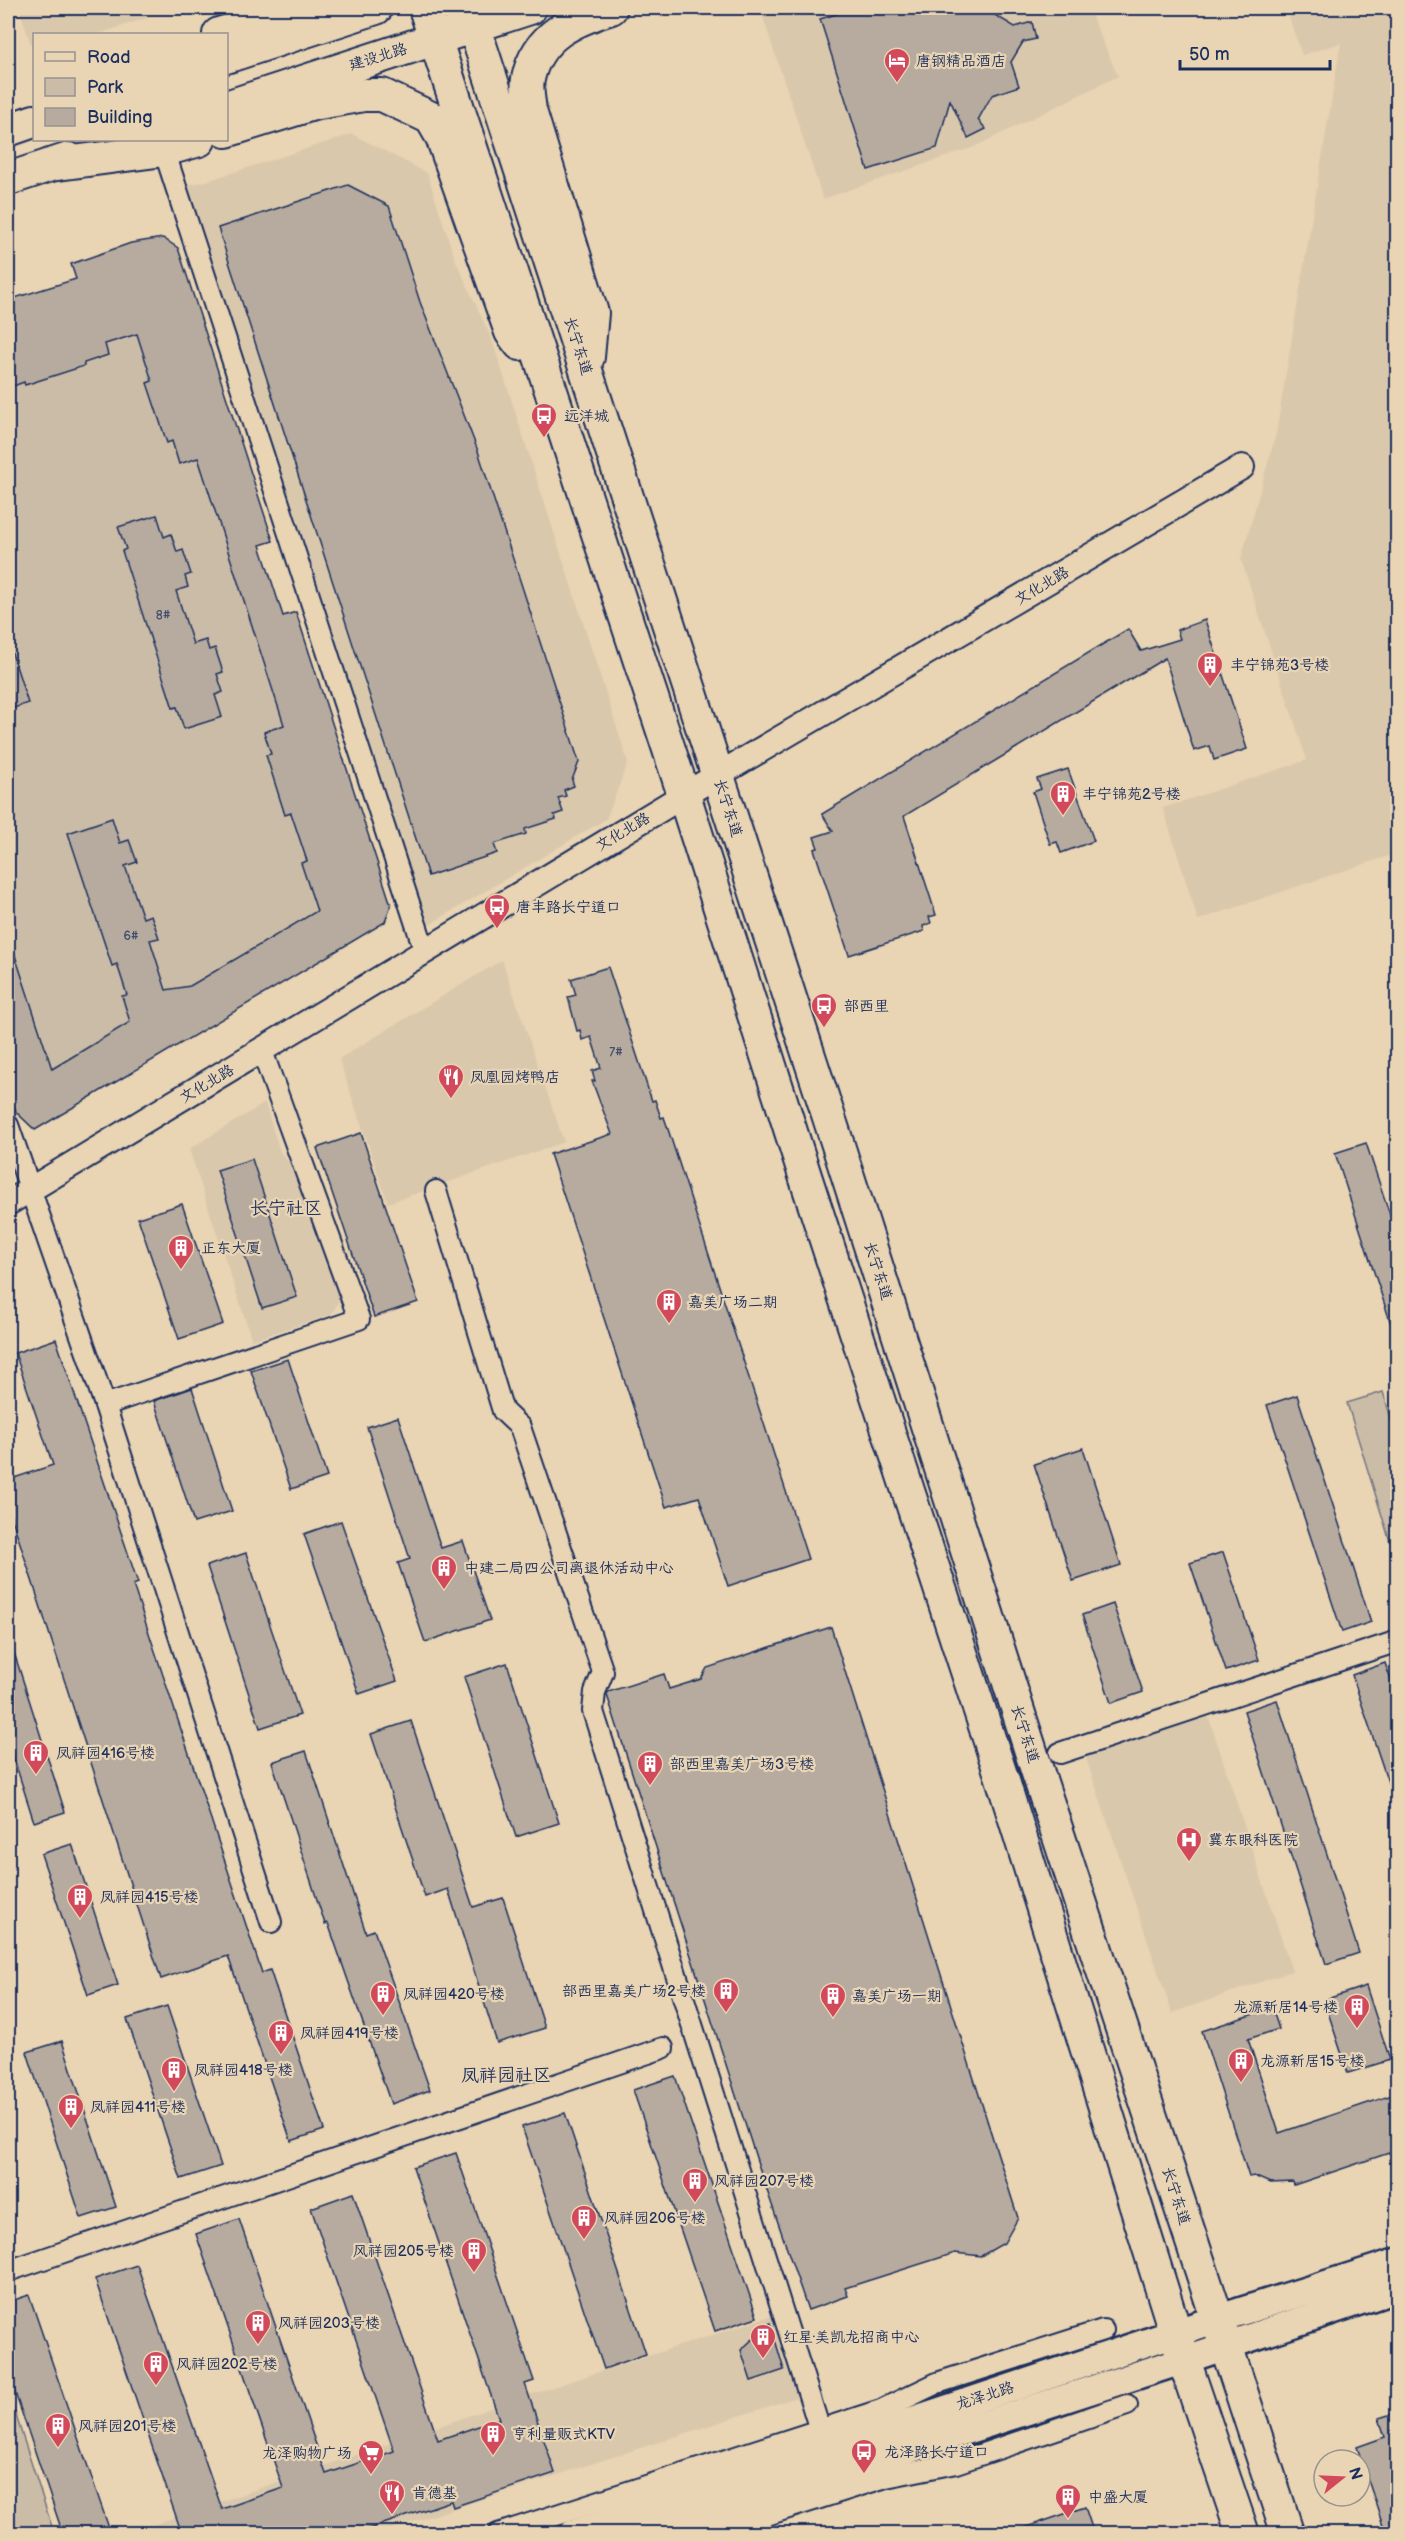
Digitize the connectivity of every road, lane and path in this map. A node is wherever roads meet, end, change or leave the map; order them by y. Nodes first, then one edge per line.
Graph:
1 (302, 8) edge
2 (376, 8) edge
3 (425, 8) edge
4 (530, 8) edge
5 (611, 8) edge
6 (472, 18) edge
7 (222, 33) edge
8 (436, 40) junction
9 (228, 56) edge
10 (228, 106) edge
11 (33, 121) edge
12 (8, 130) edge
13 (228, 130) edge
14 (124, 141) edge
15 (196, 141) edge
16 (164, 150) junction
17 (50, 165) junction
18 (8, 179) edge
19 (587, 373) junction
20 (552, 387) junction
21 (1242, 467) dead end
22 (718, 777) junction
23 (684, 795) junction
24 (425, 952) junction
25 (262, 1051) junction
26 (8, 1125) edge
27 (30, 1190) junction
28 (436, 1191) dead end
29 (8, 1203) edge
30 (105, 1405) junction
31 (1398, 1641) edge
32 (1060, 1753) dead end
33 (271, 1922) dead end
34 (663, 2048) dead end
35 (1398, 2262) edge
36 (8, 2271) edge
37 (1398, 2288) edge
38 (1102, 2330) dead end
39 (1221, 2333) junction
40 (1180, 2347) junction
41 (1127, 2405) dead end
42 (820, 2430) junction
43 (498, 2534) edge
44 (573, 2534) edge
45 (645, 2534) edge
46 (707, 2534) edge
47 (1243, 2534) edge
48 (1288, 2534) edge

1 - 7 main road
2 - 9 main road
3 - 8 main road
4 - 6 main road, 建设北路
5 - 19 main road
6 - 8 main road, 建设北路
6 - 19 main road, 长宁东道
8 - 10 main road, 建设北路
8 - 20 main road
11 - 12 main road
13 - 20 main road
14 - 17 main road
15 - 16 main road
16 - 17 main road
16 - 24 street
17 - 18 main road
19 - 22 main road, 长宁东道
20 - 23 main road
21 - 22 street, 文化北路
22 - 23 street, 文化北路
22 - 39 main road, 长宁东道
23 - 24 street, 文化北路
23 - 40 main road
24 - 25 street, 文化北路
25 - 27 street, 文化北路
25 - 30 street
26 - 27 street
27 - 29 street, 文化北路
27 - 30 street
28 - 42 street
30 - 33 street
31 - 32 street
34 - 36 street
35 - 39 main road, 龙泽北路
37 - 39 main road, 龙泽北路
38 - 42 street, 龙泽北路
39 - 40 main road, 龙泽北路
39 - 48 main road, 长宁东道
40 - 44 main road, 龙泽北路
40 - 45 main road, 龙泽北路
40 - 47 main road
41 - 46 street
42 - 43 street, 龙泽北路

